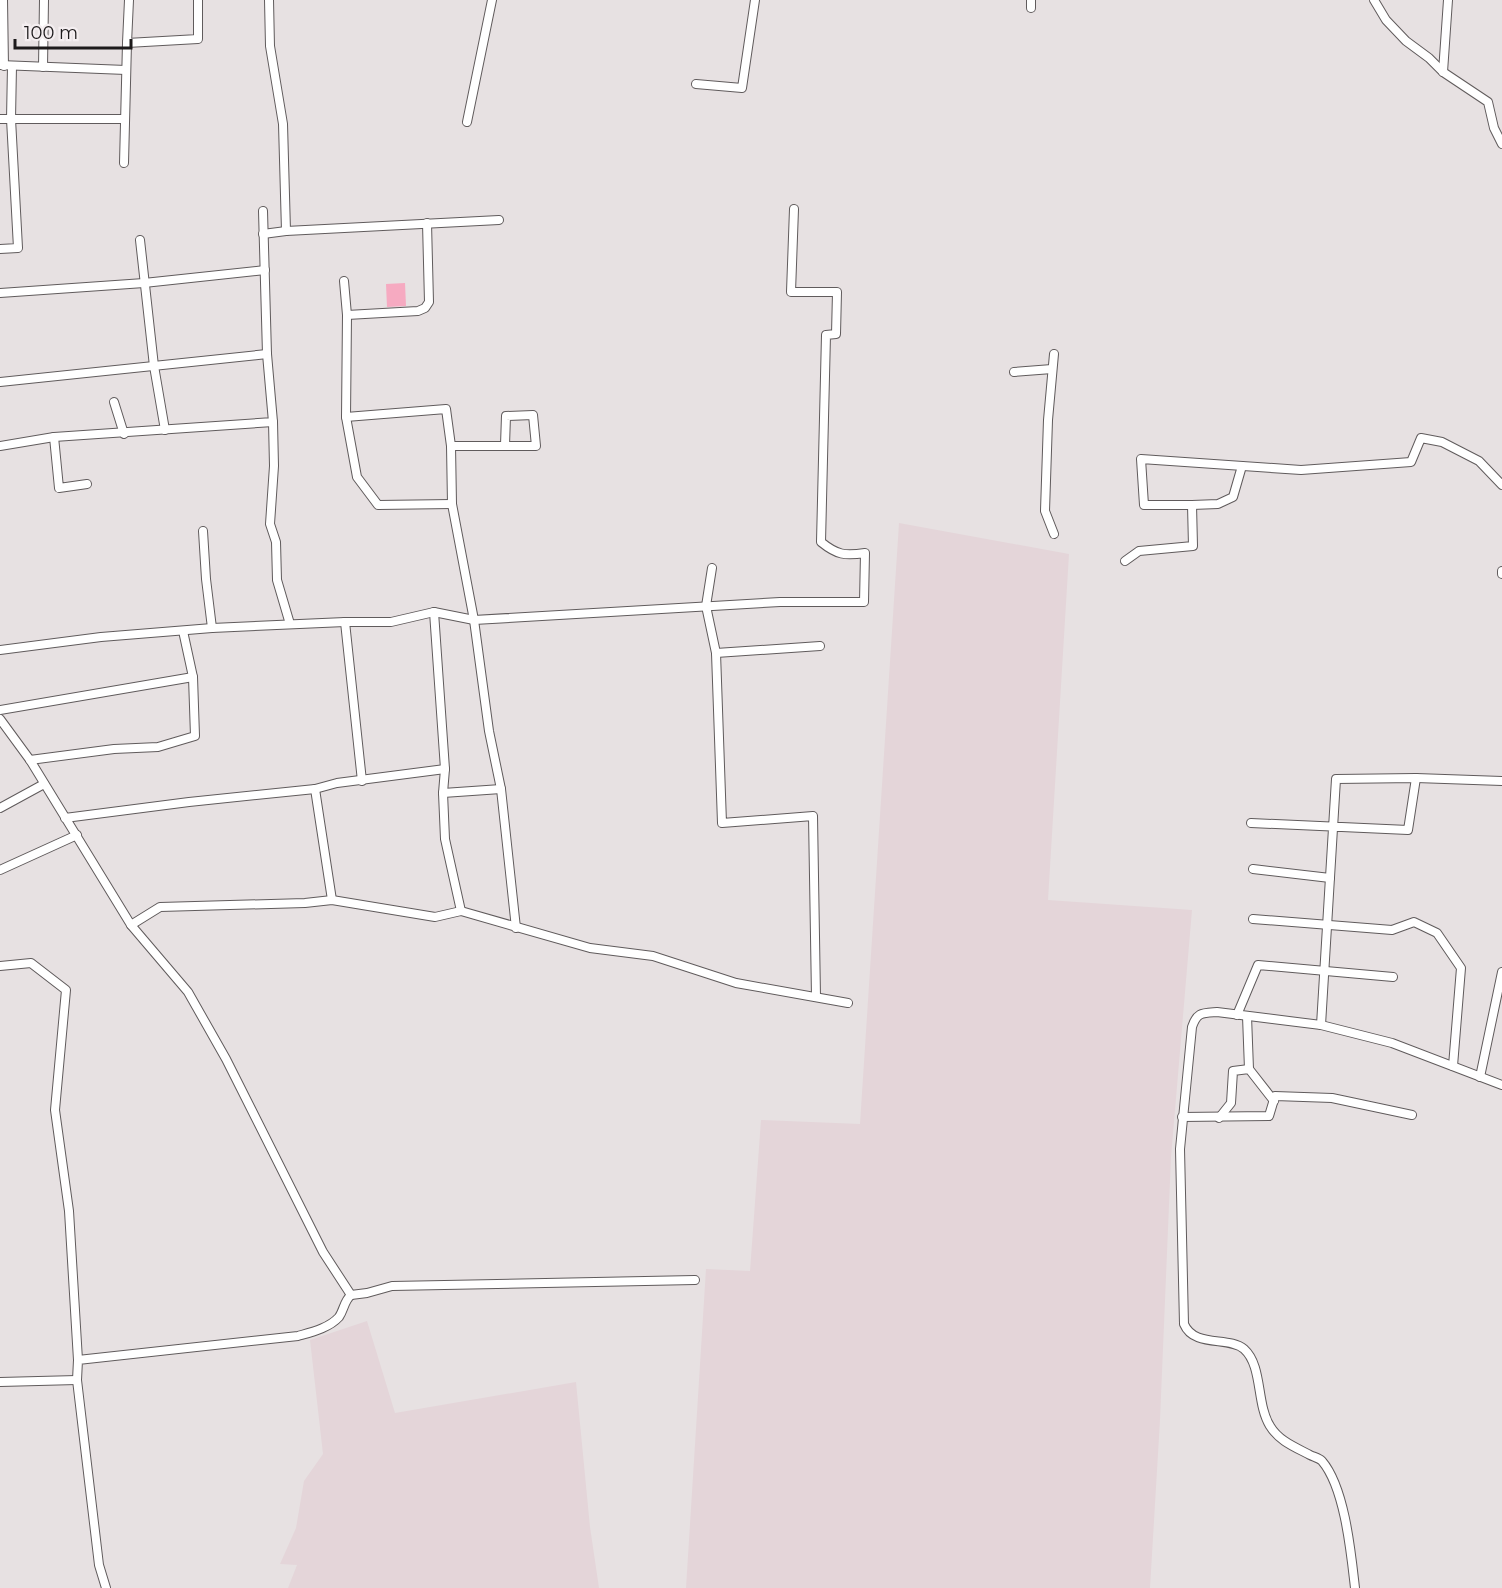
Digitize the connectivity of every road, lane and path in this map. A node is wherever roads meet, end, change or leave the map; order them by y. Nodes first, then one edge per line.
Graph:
1 (3, 0) edge
2 (45, 0) edge
3 (129, 0) edge
4 (198, 0) edge
5 (269, 0) edge
6 (492, 0) edge
7 (755, 0) edge
8 (1374, 0) edge
9 (1448, 0) edge
10 (2, 27) edge
11 (127, 43) junction
12 (5, 66) edge
13 (43, 67) junction
14 (126, 70) junction
15 (1443, 72) junction
16 (696, 84) dead end
17 (125, 118) junction
18 (0, 119) edge
19 (11, 119) junction
20 (467, 122) dead end
21 (1502, 144) edge
22 (124, 163) dead end
23 (794, 209) dead end
24 (262, 211) dead end
25 (499, 220) dead end
26 (427, 223) junction
27 (286, 231) junction
28 (263, 234) junction
29 (140, 240) dead end
30 (0, 249) edge
31 (266, 270) junction
32 (344, 281) dead end
33 (144, 283) junction
34 (0, 293) edge
35 (347, 315) junction
36 (267, 354) junction
37 (1054, 354) dead end
38 (154, 366) junction
39 (1052, 369) junction
40 (1014, 372) dead end
41 (0, 382) edge
42 (114, 402) dead end
43 (346, 417) junction
44 (273, 422) junction
45 (165, 430) junction
46 (124, 434) junction
47 (54, 437) junction
48 (505, 444) junction
49 (451, 446) junction
50 (0, 447) edge
51 (1242, 466) junction
52 (87, 484) dead end
53 (1502, 485) edge
54 (453, 504) junction
55 (1192, 505) junction
56 (203, 531) dead end
57 (1054, 534) dead end
58 (1125, 561) dead end
59 (712, 568) dead end
60 (706, 606) junction
61 (434, 612) junction
62 (474, 620) junction
63 (345, 622) junction
64 (290, 624) junction
65 (212, 628) junction
66 (183, 631) junction
67 (820, 646) dead end
68 (0, 650) edge
69 (716, 653) junction
70 (193, 677) junction
71 (0, 710) edge
72 (0, 719) edge
73 (30, 760) junction
74 (445, 769) junction
75 (1416, 778) junction
76 (362, 781) junction
77 (1502, 781) edge
78 (44, 784) junction
79 (315, 789) junction
80 (501, 789) junction
81 (443, 793) junction
82 (0, 808) edge
83 (65, 818) junction
84 (1251, 823) dead end
85 (1333, 826) junction
86 (77, 835) junction
87 (1253, 869) dead end
88 (0, 870) edge
89 (1330, 878) junction
90 (332, 900) junction
91 (461, 911) junction
92 (1253, 918) dead end
93 (131, 925) junction
94 (1327, 925) junction
95 (516, 928) junction
96 (0, 966) edge
97 (1325, 971) junction
98 (1502, 972) edge
99 (1393, 977) dead end
100 (816, 997) junction
101 (848, 1003) dead end
102 (1237, 1015) junction
103 (1247, 1016) junction
104 (1321, 1025) junction
105 (1453, 1066) junction
106 (1249, 1069) junction
107 (1480, 1077) junction
108 (1502, 1085) edge
109 (1274, 1101) junction
110 (1412, 1115) dead end
111 (1182, 1118) junction
112 (1219, 1118) junction
113 (695, 1280) dead end
114 (351, 1294) junction
115 (78, 1360) junction
116 (76, 1380) junction
117 (0, 1382) edge
118 (106, 1588) edge
119 (1355, 1588) edge

1 - 10 street
2 - 13 street
3 - 11 street
4 - 11 street
5 - 27 street
6 - 20 street
7 - 16 street
8 - 15 street
9 - 15 street
10 - 12 street
11 - 14 street
12 - 13 street
12 - 19 street
13 - 14 street
14 - 17 street
15 - 21 street
17 - 19 street
17 - 22 street
18 - 19 street
19 - 30 street
23 - 60 street
24 - 28 street
25 - 26 street
26 - 27 street
26 - 35 street
27 - 28 street
28 - 31 street
29 - 33 street
31 - 33 street
31 - 36 street
32 - 35 street
33 - 34 street
33 - 38 street
35 - 43 street
36 - 38 street
36 - 44 street
37 - 39 street
38 - 41 street
38 - 45 street
39 - 40 street
39 - 57 street
42 - 46 street
43 - 49 street
43 - 54 street
44 - 45 street
44 - 64 street
45 - 46 street
46 - 47 street
47 - 50 street
47 - 52 street
48 - 48 street
48 - 49 street
49 - 54 street
51 - 53 street
51 - 55 street
51 - 55 street
54 - 62 street
55 - 58 street
56 - 65 street
59 - 60 street
60 - 62 street
60 - 69 street
61 - 62 street
61 - 63 street
61 - 74 street
62 - 80 street
63 - 64 street
63 - 76 street
64 - 65 street
65 - 66 street
66 - 68 street
66 - 70 street
67 - 69 street
69 - 100 street
70 - 71 street
70 - 73 street
72 - 73 street
73 - 78 street
74 - 76 street
74 - 81 street
75 - 77 street
75 - 85 street
75 - 85 street
76 - 79 street
78 - 82 street
78 - 83 street
79 - 83 street
79 - 90 street
80 - 81 street
80 - 95 street
81 - 91 street
83 - 86 street
84 - 85 street
85 - 89 street
86 - 88 street
86 - 93 street
87 - 89 street
89 - 94 street
90 - 91 street
90 - 93 street
91 - 95 street
92 - 94 street
93 - 114 street
94 - 97 street
94 - 105 street
95 - 100 street
96 - 115 street
97 - 99 street
97 - 102 street
97 - 104 street
98 - 107 street
100 - 101 street
102 - 103 street
102 - 111 street
103 - 104 street
103 - 106 street
104 - 105 street
105 - 107 street
106 - 109 street
106 - 112 street
107 - 108 street
109 - 110 street
109 - 112 street
111 - 112 street
111 - 119 street
113 - 114 street
114 - 115 street
115 - 116 street
116 - 117 street
116 - 118 street

